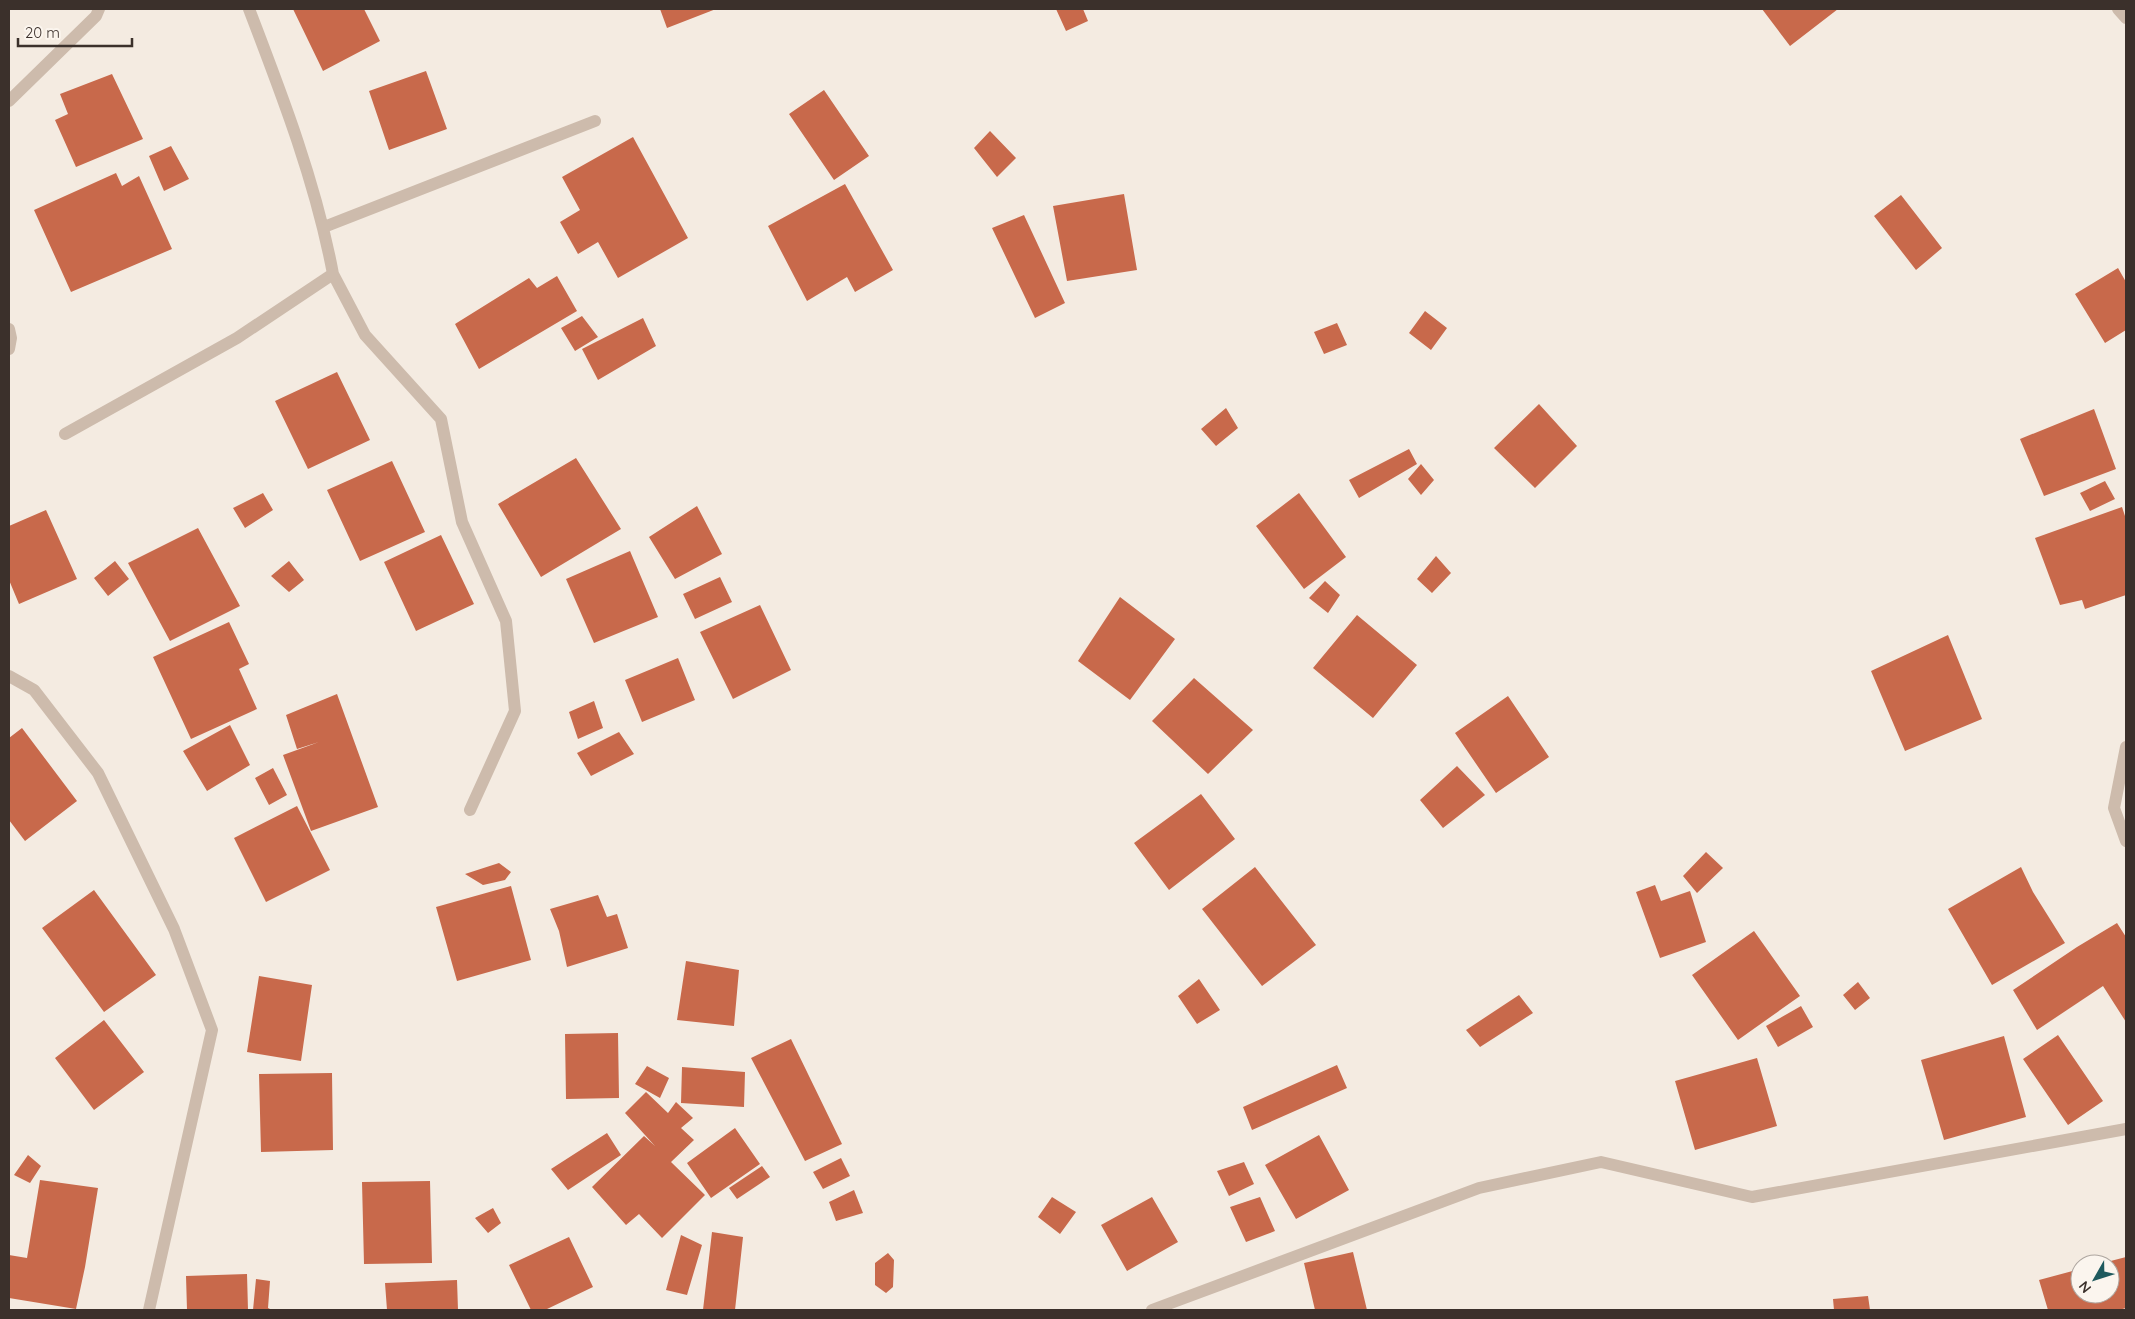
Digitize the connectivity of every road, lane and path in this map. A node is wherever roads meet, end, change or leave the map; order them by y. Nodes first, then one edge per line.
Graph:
1 (99, 9) edge
2 (249, 9) edge
3 (2118, 9) edge
4 (2126, 18) edge
5 (9, 101) edge
6 (594, 121) dead end
7 (324, 227) junction
8 (333, 274) junction
9 (9, 329) edge
10 (9, 349) edge
11 (64, 434) dead end
12 (9, 676) edge
13 (2126, 746) edge
14 (470, 810) dead end
15 (2126, 841) edge
16 (2126, 1129) edge
17 (149, 1310) edge
18 (1152, 1310) edge

1 - 5 street
2 - 7 street
3 - 4 street
6 - 7 street
7 - 8 street
8 - 11 street
8 - 14 street
9 - 10 street
12 - 17 street
13 - 15 street
16 - 18 street

